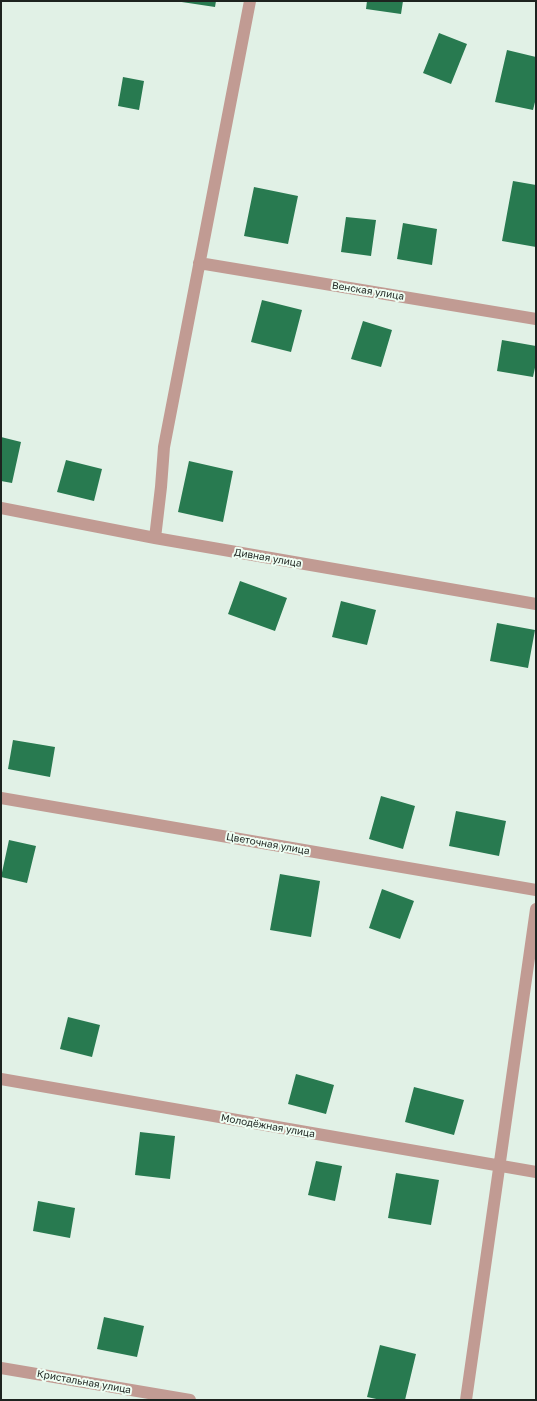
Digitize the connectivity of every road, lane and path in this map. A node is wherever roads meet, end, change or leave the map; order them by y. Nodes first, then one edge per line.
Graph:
1 (250, 1) edge
2 (199, 263) junction
3 (536, 319) edge
4 (1, 508) edge
5 (155, 538) junction
6 (536, 604) edge
7 (1, 798) edge
8 (536, 890) edge
9 (536, 909) edge
10 (1, 1079) edge
11 (499, 1165) junction
12 (536, 1172) edge
13 (1, 1368) edge
14 (190, 1400) edge
15 (466, 1400) edge

1 - 2 street
2 - 3 street, Венская улица
2 - 5 street
4 - 5 street, Дивная улица
5 - 6 street, Дивная улица
7 - 8 street, Цветочная улица
9 - 11 street
10 - 11 street, Молодёжная улица
11 - 12 street, Молодёжная улица
11 - 15 street
13 - 14 street, Кристальная улица

